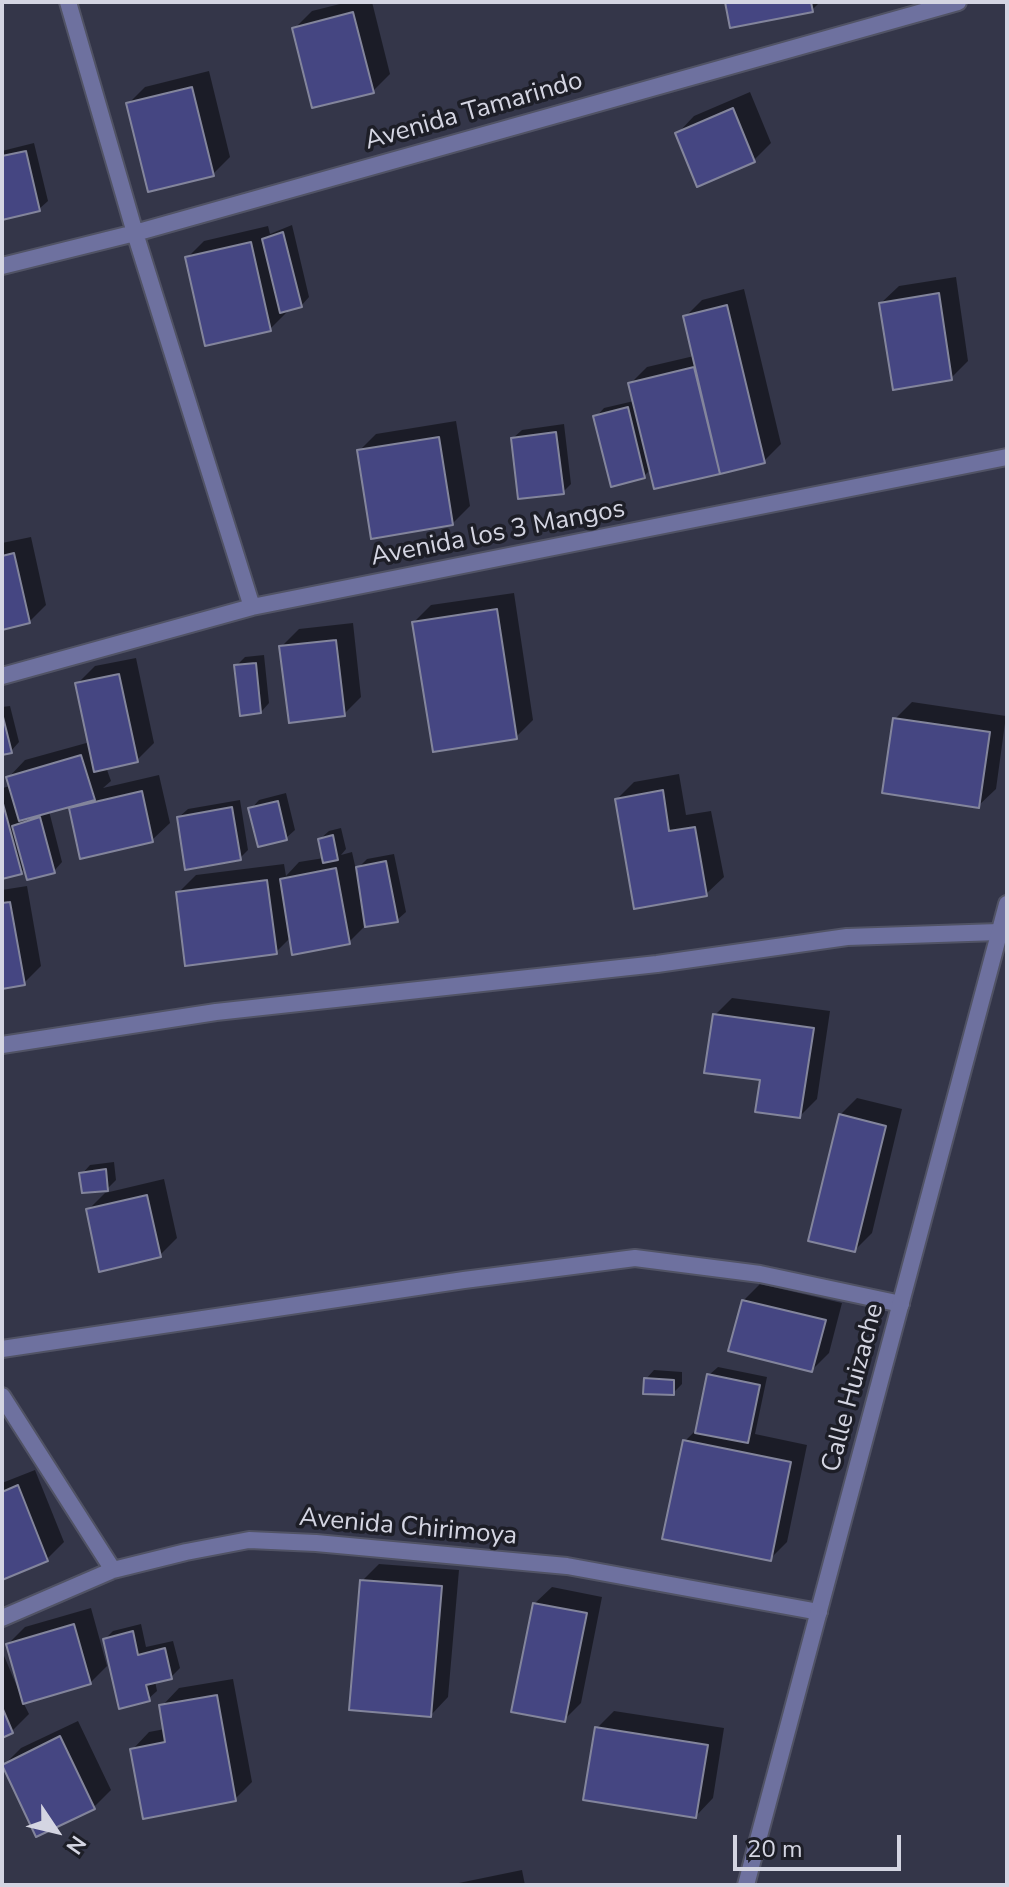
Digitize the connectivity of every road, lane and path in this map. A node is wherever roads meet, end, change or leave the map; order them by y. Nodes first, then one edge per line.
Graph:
1 (68, 2) edge
2 (958, 2) edge
3 (135, 233) junction
4 (2, 266) edge
5 (1007, 457) edge
6 (252, 607) junction
7 (2, 676) edge
8 (1007, 904) edge
9 (999, 932) junction
10 (2, 1045) edge
11 (901, 1304) junction
12 (2, 1349) edge
13 (2, 1396) edge
14 (113, 1570) junction
15 (819, 1612) junction
16 (2, 1618) edge
17 (746, 1885) edge

1 - 3 street
2 - 3 street, Avenida Tamarindo
3 - 4 street, Avenida Tamarindo
3 - 6 street
5 - 6 street, Avenida los 3 Mangos
6 - 7 street, Avenida los 3 Mangos
8 - 9 street, Calle Huizache
9 - 10 street
9 - 11 street, Calle Huizache
11 - 12 street
11 - 15 street, Calle Huizache
13 - 14 street
14 - 15 street, Avenida Chirimoya
14 - 16 street, Avenida Chirimoya
15 - 17 street, Calle Huizache

